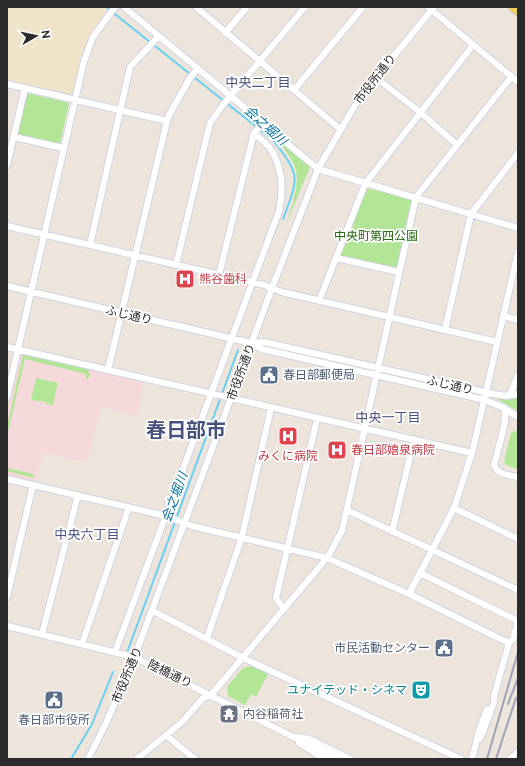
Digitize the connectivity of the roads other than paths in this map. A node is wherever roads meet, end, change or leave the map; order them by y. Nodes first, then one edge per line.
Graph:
1 (114, 7) edge
2 (124, 7) edge
3 (196, 7) edge
4 (247, 7) edge
5 (305, 7) edge
6 (363, 7) edge
7 (513, 7) edge
8 (431, 8) edge
9 (518, 11) edge
10 (225, 33) junction
11 (158, 37) junction
12 (473, 45) junction
13 (260, 61) junction
14 (197, 70) junction
15 (512, 76) junction
16 (375, 77) junction
17 (518, 82) edge
18 (7, 84) edge
19 (25, 88) junction
20 (294, 90) junction
21 (230, 97) junction
22 (75, 100) junction
23 (120, 110) junction
24 (420, 112) junction
25 (167, 121) junction
26 (262, 124) junction
27 (340, 129) junction
28 (255, 132) junction
29 (14, 137) junction
30 (457, 145) junction
31 (63, 148) junction
32 (518, 153) edge
33 (7, 165) edge
34 (318, 169) junction
35 (365, 184) junction
36 (416, 197) junction
37 (471, 214) junction
38 (7, 226) edge
39 (518, 228) edge
40 (44, 234) junction
41 (90, 245) junction
42 (518, 252) edge
43 (135, 255) junction
44 (336, 258) junction
45 (176, 265) junction
46 (399, 272) junction
47 (219, 275) junction
48 (255, 283) junction
49 (7, 286) edge
50 (272, 288) junction
51 (31, 292) junction
52 (319, 301) junction
53 (121, 313) junction
54 (503, 316) junction
55 (389, 317) junction
56 (518, 320) edge
57 (444, 330) junction
58 (234, 339) junction
59 (249, 342) junction
60 (497, 342) junction
61 (7, 347) edge
62 (18, 349) junction
63 (377, 368) junction
64 (108, 370) junction
65 (518, 375) edge
66 (376, 376) junction
67 (516, 385) edge
68 (485, 392) junction
69 (213, 394) junction
70 (518, 394) edge
71 (507, 396) junction
72 (7, 397) edge
73 (229, 398) junction
74 (484, 400) junction
75 (271, 408) junction
76 (504, 408) junction
77 (518, 417) edge
78 (317, 419) junction
79 (364, 428) junction
80 (414, 440) junction
81 (472, 453) junction
82 (518, 477) edge
83 (7, 479) edge
84 (33, 485) junction
85 (78, 495) junction
86 (129, 507) junction
87 (454, 508) junction
88 (347, 510) junction
89 (168, 516) junction
90 (182, 522) junction
91 (392, 532) junction
92 (242, 537) junction
93 (518, 539) edge
94 (288, 548) junction
95 (433, 549) junction
96 (327, 558) junction
97 (420, 573) junction
98 (518, 590) edge
99 (409, 594) junction
100 (7, 597) edge
101 (284, 609) junction
102 (152, 610) junction
103 (518, 621) edge
104 (7, 626) edge
105 (42, 634) junction
106 (207, 638) junction
107 (509, 643) junction
108 (82, 644) junction
109 (117, 652) junction
110 (131, 656) junction
111 (242, 658) junction
112 (212, 695) junction
113 (167, 736) junction
114 (290, 736) junction
115 (518, 752) edge
116 (88, 759) edge
117 (138, 759) edge
118 (195, 759) edge
119 (325, 759) edge
120 (337, 759) edge
121 (350, 759) edge
122 (461, 759) edge
123 (472, 759) edge
124 (510, 759) edge

1 - 22 street
2 - 11 street
3 - 10 street
4 - 10 street
5 - 13 street
6 - 20 street
7 - 9 main road
8 - 12 street
8 - 16 street, 市役所通り
10 - 13 street
11 - 14 street
11 - 23 street
12 - 15 street
12 - 24 street
13 - 20 street
13 - 21 street
14 - 21 street
14 - 25 street
15 - 17 street
15 - 30 street
16 - 24 street
16 - 27 street, 市役所通り
18 - 19 street
19 - 22 street
19 - 29 street
20 - 27 street
21 - 26 street
21 - 45 street
22 - 23 street
22 - 31 street
23 - 25 street
23 - 41 street
24 - 30 street
24 - 35 street
25 - 43 street
26 - 28 street
26 - 34 street
27 - 34 street, 市役所通り
28 - 47 street
28 - 48 street
29 - 31 street
29 - 33 street
30 - 36 street
31 - 40 street
32 - 37 street
34 - 35 street
34 - 50 street, 市役所通り
35 - 36 street
35 - 44 street
36 - 37 street
36 - 46 street
37 - 39 street
37 - 57 street
38 - 40 street
40 - 41 street
40 - 51 street
41 - 43 street
42 - 54 street
43 - 45 street
43 - 53 street
44 - 46 street
44 - 52 street
45 - 47 street
46 - 55 street
47 - 48 street
48 - 50 street
48 - 58 street
49 - 51 street, ふじ通り
50 - 52 street
50 - 59 street, 市役所通り
51 - 53 street, ふじ通り
51 - 62 street
52 - 55 street
53 - 58 street, ふじ通り
53 - 64 street
54 - 56 street
54 - 60 street
55 - 57 street
55 - 63 street
57 - 60 street
58 - 59 street, ふじ通り
58 - 69 street
59 - 63 street, ふじ通り
59 - 66 street, ふじ通り
59 - 73 street, 市役所通り
60 - 68 street
61 - 62 street
62 - 64 street
62 - 72 street
63 - 66 street
63 - 68 street, ふじ通り
64 - 69 street
65 - 67 street
66 - 74 street, ふじ通り
66 - 79 street
67 - 71 street
68 - 71 street, ふじ通り
68 - 74 street
69 - 73 street
69 - 89 street
70 - 71 street
73 - 75 street
73 - 90 street, 市役所通り
74 - 76 street, ふじ通り
74 - 81 street
75 - 78 street
75 - 92 street
76 - 77 street, ふじ通り
76 - 82 street
78 - 79 street
78 - 94 street
79 - 80 street
79 - 88 street
80 - 81 street
80 - 91 street
81 - 87 street
83 - 84 street
84 - 85 street
84 - 100 street
85 - 86 street
85 - 105 street
86 - 89 street
86 - 108 street
87 - 93 street
87 - 95 street
88 - 91 street
88 - 96 street
89 - 90 street
89 - 109 street
90 - 92 street
90 - 102 street, 市役所通り
91 - 95 street
92 - 94 street
92 - 106 street
94 - 96 street
94 - 101 street
95 - 97 street
95 - 98 street
96 - 99 street
96 - 101 street
97 - 99 street
97 - 103 street
99 - 107 street
101 - 111 street
102 - 106 street
102 - 110 street, 市役所通り
103 - 107 street
104 - 105 street, 陸橋通り
105 - 108 street, 陸橋通り
106 - 111 street
107 - 123 street
108 - 109 street, 陸橋通り
109 - 110 street, 陸橋通り
110 - 112 street, 陸橋通り
110 - 116 street, 市役所通り
111 - 112 street
111 - 122 street
112 - 113 street
112 - 114 street, 陸橋通り
113 - 117 street
113 - 118 street
114 - 119 street
114 - 120 street, 陸橋通り
114 - 121 street
115 - 124 street

